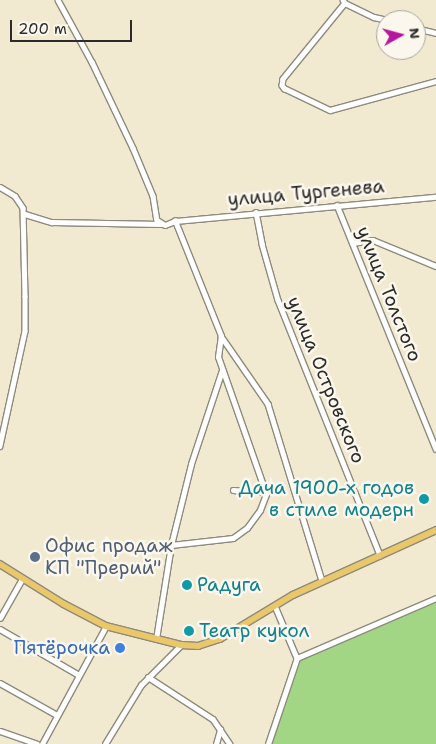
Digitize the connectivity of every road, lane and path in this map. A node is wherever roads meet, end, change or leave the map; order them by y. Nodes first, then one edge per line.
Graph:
1 (58, 0) edge
2 (344, 1) edge
3 (376, 15) edge
4 (436, 81) edge
5 (0, 187) edge
6 (436, 197) edge
7 (337, 205) junction
8 (256, 212) junction
9 (24, 214) junction
10 (177, 221) junction
11 (161, 224) junction
12 (352, 243) junction
13 (436, 266) edge
14 (221, 336) junction
15 (222, 370) junction
16 (0, 446) edge
17 (436, 449) edge
18 (233, 490) dead end
19 (265, 492) junction
20 (436, 530) edge
21 (171, 545) junction
22 (380, 555) junction
23 (0, 564) edge
24 (22, 579) junction
25 (322, 581) junction
26 (436, 598) edge
27 (274, 606) junction
28 (0, 618) edge
29 (106, 626) junction
30 (0, 629) edge
31 (156, 639) junction
32 (183, 645) junction
33 (296, 658) junction
34 (79, 675) junction
35 (148, 677) junction
36 (0, 684) edge
37 (57, 715) junction
38 (220, 730) junction
39 (0, 731) edge
40 (38, 744) edge
41 (42, 744) edge
42 (105, 744) edge
43 (216, 744) edge
44 (230, 744) edge
45 (268, 744) edge

1 - 11 street
2 - 3 street
2 - 4 street
5 - 9 street
6 - 7 street, улица Тургенева
7 - 8 street, улица Тургенева
7 - 12 street, улица Толстого
8 - 10 street, улица Тургенева
8 - 22 street, улица Островского
9 - 11 street, улица Тургенева
9 - 16 street
10 - 11 street, улица Тургенева
10 - 14 street
12 - 13 street
12 - 17 street, улица Толстого
14 - 15 street
14 - 25 street
15 - 19 street
15 - 21 street
18 - 19 street
19 - 21 street
20 - 22 main road
21 - 31 street
22 - 25 main road
23 - 24 main road
24 - 28 street
24 - 29 main road
25 - 27 main road
26 - 33 street
27 - 32 main road
27 - 33 street
29 - 31 main road
29 - 34 street
30 - 34 street
31 - 32 main road
32 - 35 street
33 - 45 street
34 - 37 street
35 - 38 street
35 - 42 street
36 - 37 street
37 - 41 street
38 - 43 street
38 - 44 street
39 - 40 street

